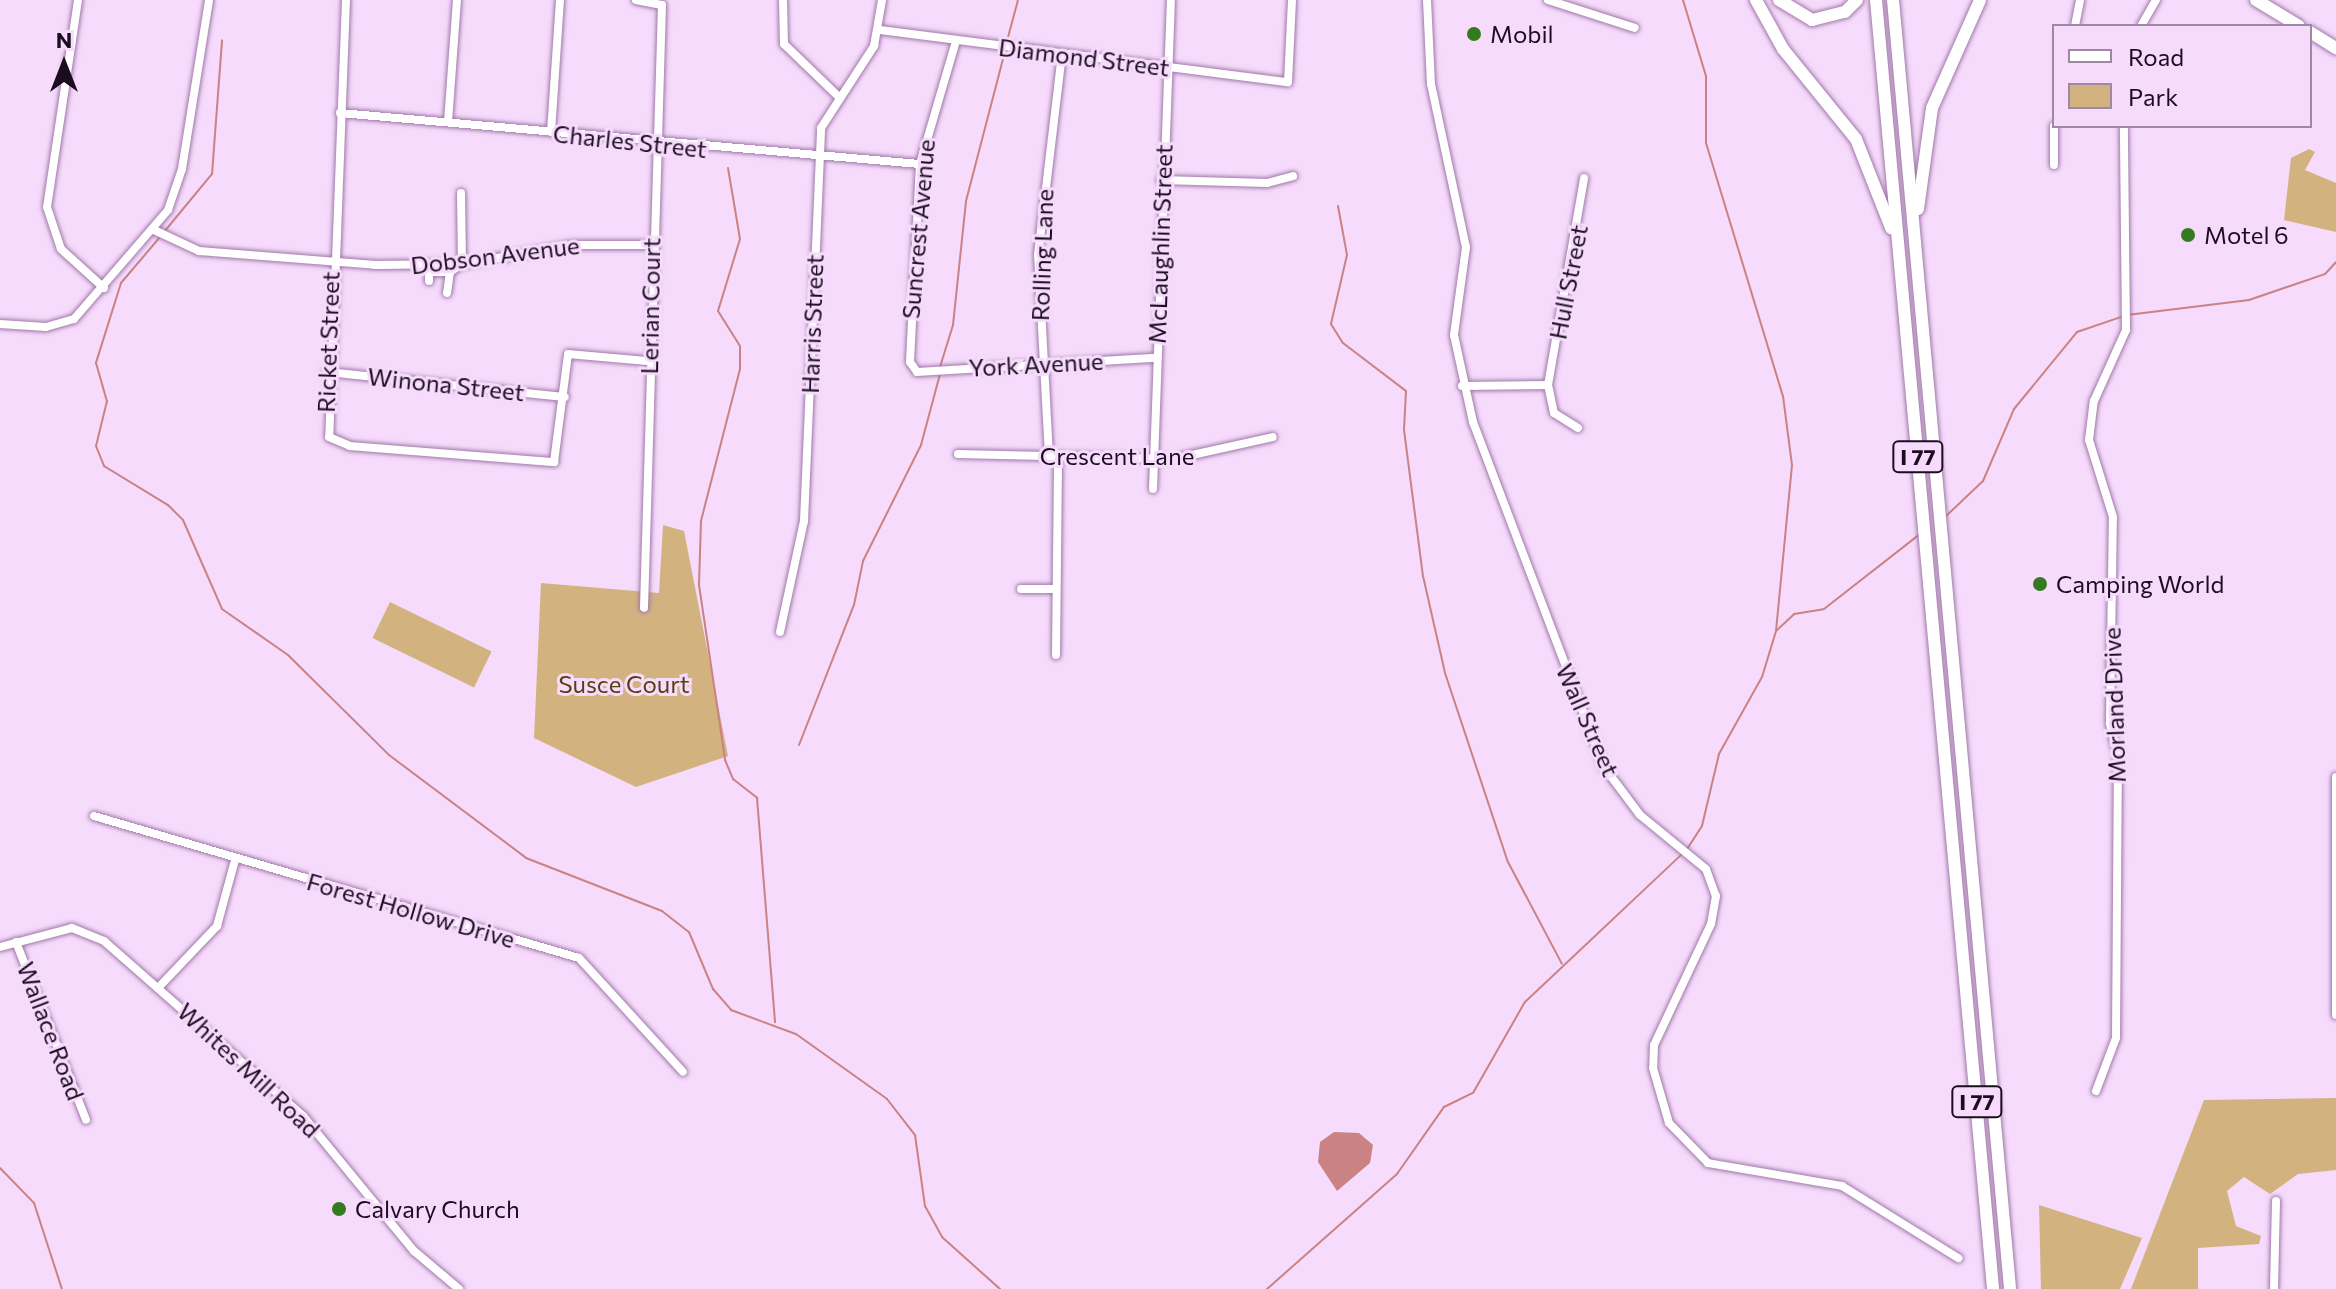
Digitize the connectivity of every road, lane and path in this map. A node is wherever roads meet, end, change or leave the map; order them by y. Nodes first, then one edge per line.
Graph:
1 (78, 0) edge
2 (209, 0) edge
3 (346, 0) edge
4 (457, 0) edge
5 (560, 0) edge
6 (636, 0) edge
7 (783, 0) edge
8 (882, 0) edge
9 (1171, 0) edge
10 (1292, 0) edge
11 (1427, 0) edge
12 (1548, 0) edge
13 (1756, 0) edge
14 (1779, 0) edge
15 (1857, 0) edge
16 (1876, 0) edge
17 (1893, 0) edge
18 (1980, 0) edge
19 (2080, 0) edge
20 (2156, 0) edge
21 (2256, 0) edge
22 (2075, 24) edge
23 (2142, 24) edge
24 (2296, 24) edge
25 (1635, 28) dead end
26 (880, 30) junction
27 (2312, 33) edge
28 (956, 41) junction
29 (2336, 48) edge
30 (1062, 55) junction
31 (1166, 67) junction
32 (840, 98) junction
33 (340, 113) junction
34 (448, 122) junction
35 (2054, 128) edge
36 (2124, 128) edge
37 (551, 132) junction
38 (655, 142) junction
39 (818, 157) junction
40 (920, 164) junction
41 (2054, 165) dead end
42 (1293, 176) dead end
43 (1584, 178) dead end
44 (1161, 180) junction
45 (461, 193) dead end
46 (154, 230) junction
47 (651, 245) junction
48 (331, 261) junction
49 (462, 264) junction
50 (450, 272) junction
51 (429, 281) dead end
52 (104, 288) junction
53 (447, 293) dead end
54 (0, 324) edge
55 (1923, 328) junction
56 (1156, 358) junction
57 (647, 361) junction
58 (1040, 362) junction
59 (327, 372) junction
60 (917, 372) joint
61 (1548, 385) junction
62 (1462, 386) junction
63 (1912, 396) junction
64 (565, 397) junction
65 (1578, 428) dead end
66 (1273, 437) dead end
67 (958, 454) dead end
68 (1054, 456) junction
69 (1154, 459) junction
70 (1153, 489) dead end
71 (1021, 589) dead end
72 (1056, 589) junction
73 (644, 608) dead end
74 (780, 632) dead end
75 (1056, 655) dead end
76 (2336, 777) edge
77 (94, 816) dead end
78 (235, 860) junction
79 (16, 942) junction
80 (0, 947) edge
81 (158, 988) junction
82 (2336, 1015) edge
83 (683, 1072) dead end
84 (2096, 1091) dead end
85 (86, 1120) dead end
86 (2276, 1201) dead end
87 (1958, 1258) dead end
88 (459, 1289) edge
89 (1993, 1289) edge
90 (2010, 1289) edge
91 (2274, 1289) edge

1 - 52 street
2 - 46 street
3 - 33 street, Ricket Street
4 - 34 street
5 - 37 street
6 - 38 street, Lerian Court
7 - 32 street
8 - 26 street
9 - 31 street, McLaughlin Street
10 - 31 street, Diamond Street
11 - 62 street, Wall Street
12 - 25 street
13 - 63 highway
14 - 15 highway
16 - 63 highway, I 77
17 - 55 highway, I 77
18 - 55 highway
19 - 22 street
20 - 23 street
21 - 24 highway
26 - 28 street, Diamond Street
26 - 32 street, Harris Street
27 - 29 highway
28 - 30 street, Diamond Street
28 - 40 street, Suncrest Avenue
30 - 31 street, Diamond Street
30 - 58 street, Rolling Lane
31 - 44 street, McLaughlin Street
32 - 39 street, Harris Street
33 - 34 street, Charles Street
33 - 48 street, Ricket Street
34 - 37 street, Charles Street
35 - 41 street
36 - 84 street, Morland Drive
37 - 38 street, Charles Street
38 - 39 street, Charles Street
38 - 47 street, Lerian Court
39 - 40 street, Charles Street
39 - 74 street, Harris Street
40 - 60 street, Suncrest Avenue
42 - 44 street
43 - 61 street, Hull Street
44 - 56 street, McLaughlin Street
45 - 49 street
46 - 48 street, Dobson Avenue
46 - 52 street
47 - 49 street, Dobson Avenue
47 - 57 street, Lerian Court
48 - 49 street, Dobson Avenue
48 - 59 street, Ricket Street
49 - 50 street
50 - 51 street
50 - 53 street
52 - 54 street
55 - 90 highway, I 77
56 - 58 street, York Avenue
56 - 69 street, McLaughlin Street
57 - 64 street
57 - 73 street, Lerian Court
58 - 60 street, York Avenue
58 - 68 street, Rolling Lane
59 - 64 street, Winona Street
59 - 64 street, Ricket Street
61 - 62 street
61 - 65 street
62 - 87 street, Wall Street
63 - 89 highway, I 77
66 - 69 street, Crescent Lane
67 - 68 street, Crescent Lane
68 - 69 street, Crescent Lane
68 - 72 street, Rolling Lane
69 - 70 street, McLaughlin Street
71 - 72 street
72 - 75 street, Rolling Lane
76 - 82 street
77 - 78 street, Forest Hollow Drive
78 - 81 street
78 - 83 street, Forest Hollow Drive
79 - 80 street, Whites Mill Road
79 - 81 street, Whites Mill Road
79 - 85 street, Wallace Road
81 - 88 street, Whites Mill Road
86 - 91 street

